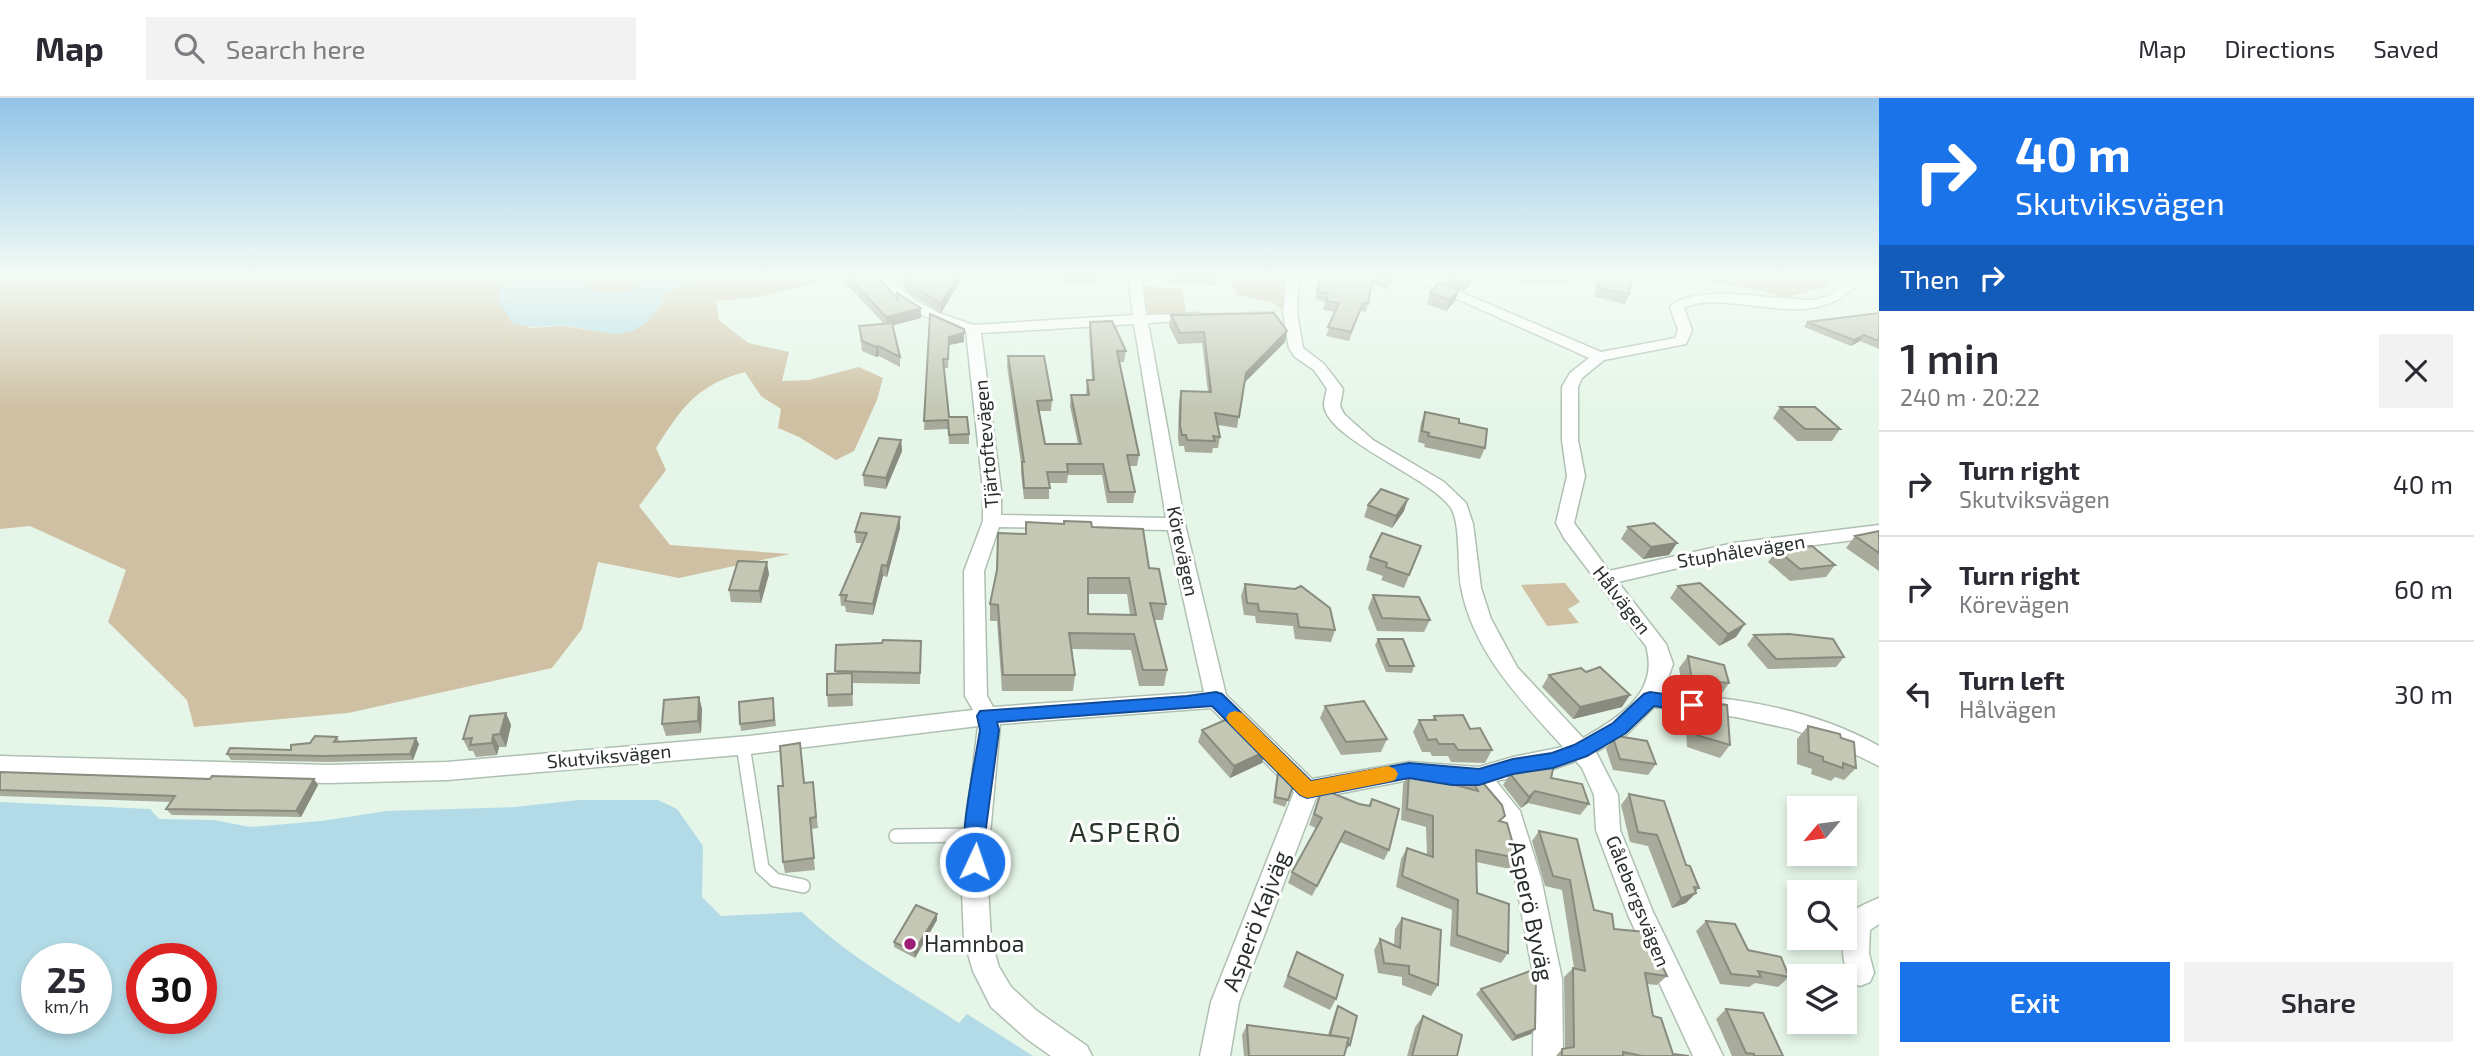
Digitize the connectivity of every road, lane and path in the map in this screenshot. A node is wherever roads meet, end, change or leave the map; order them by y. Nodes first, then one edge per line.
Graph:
1 (948, 321) edge
2 (1111, 321) edge
3 (1139, 321) edge
4 (1286, 321) edge
5 (1515, 321) edge
6 (1682, 321) edge
7 (973, 329) junction
8 (1599, 357) junction
9 (992, 521) junction
10 (1176, 524) junction
11 (1879, 531) edge
12 (1605, 578) junction
13 (1650, 698) junction
14 (1216, 699) junction
15 (987, 716) junction
16 (743, 745) junction
17 (1580, 750) junction
18 (1879, 757) edge
19 (0, 765) edge
20 (1479, 777) junction
21 (1307, 789) junction
22 (975, 835) junction
23 (896, 836) dead end
24 (803, 886) dead end
25 (1879, 910) edge
26 (1860, 973) dead end
27 (1077, 1056) edge
28 (1214, 1056) edge
29 (1548, 1056) edge
30 (1708, 1056) edge

1 - 7 street
2 - 7 street
3 - 10 street, Körevägen
4 - 17 street, Gålebergsvägen
5 - 8 street
6 - 8 street
7 - 9 street, Tjärtoftevägen
8 - 12 street, Hålvägen
9 - 10 street
9 - 15 street, Tjärtoftevägen
10 - 14 street, Körevägen
11 - 12 street, Stuphålevägen
12 - 13 street, Hålvägen
13 - 17 street, Hålvägen
13 - 18 street
14 - 15 street, Skutviksvägen
14 - 21 street
15 - 16 street, Skutviksvägen
15 - 22 street, Tjärtoftevägen
16 - 19 street, Skutviksvägen
16 - 24 lane
17 - 20 street, Hålvägen
17 - 30 street, Gålebergsvägen
20 - 21 street, Hålvägen
20 - 29 street, Asperö Byväg
21 - 28 street, Asperö Kajväg
22 - 23 lane
22 - 27 street, Tjärtoftevägen
25 - 26 street

